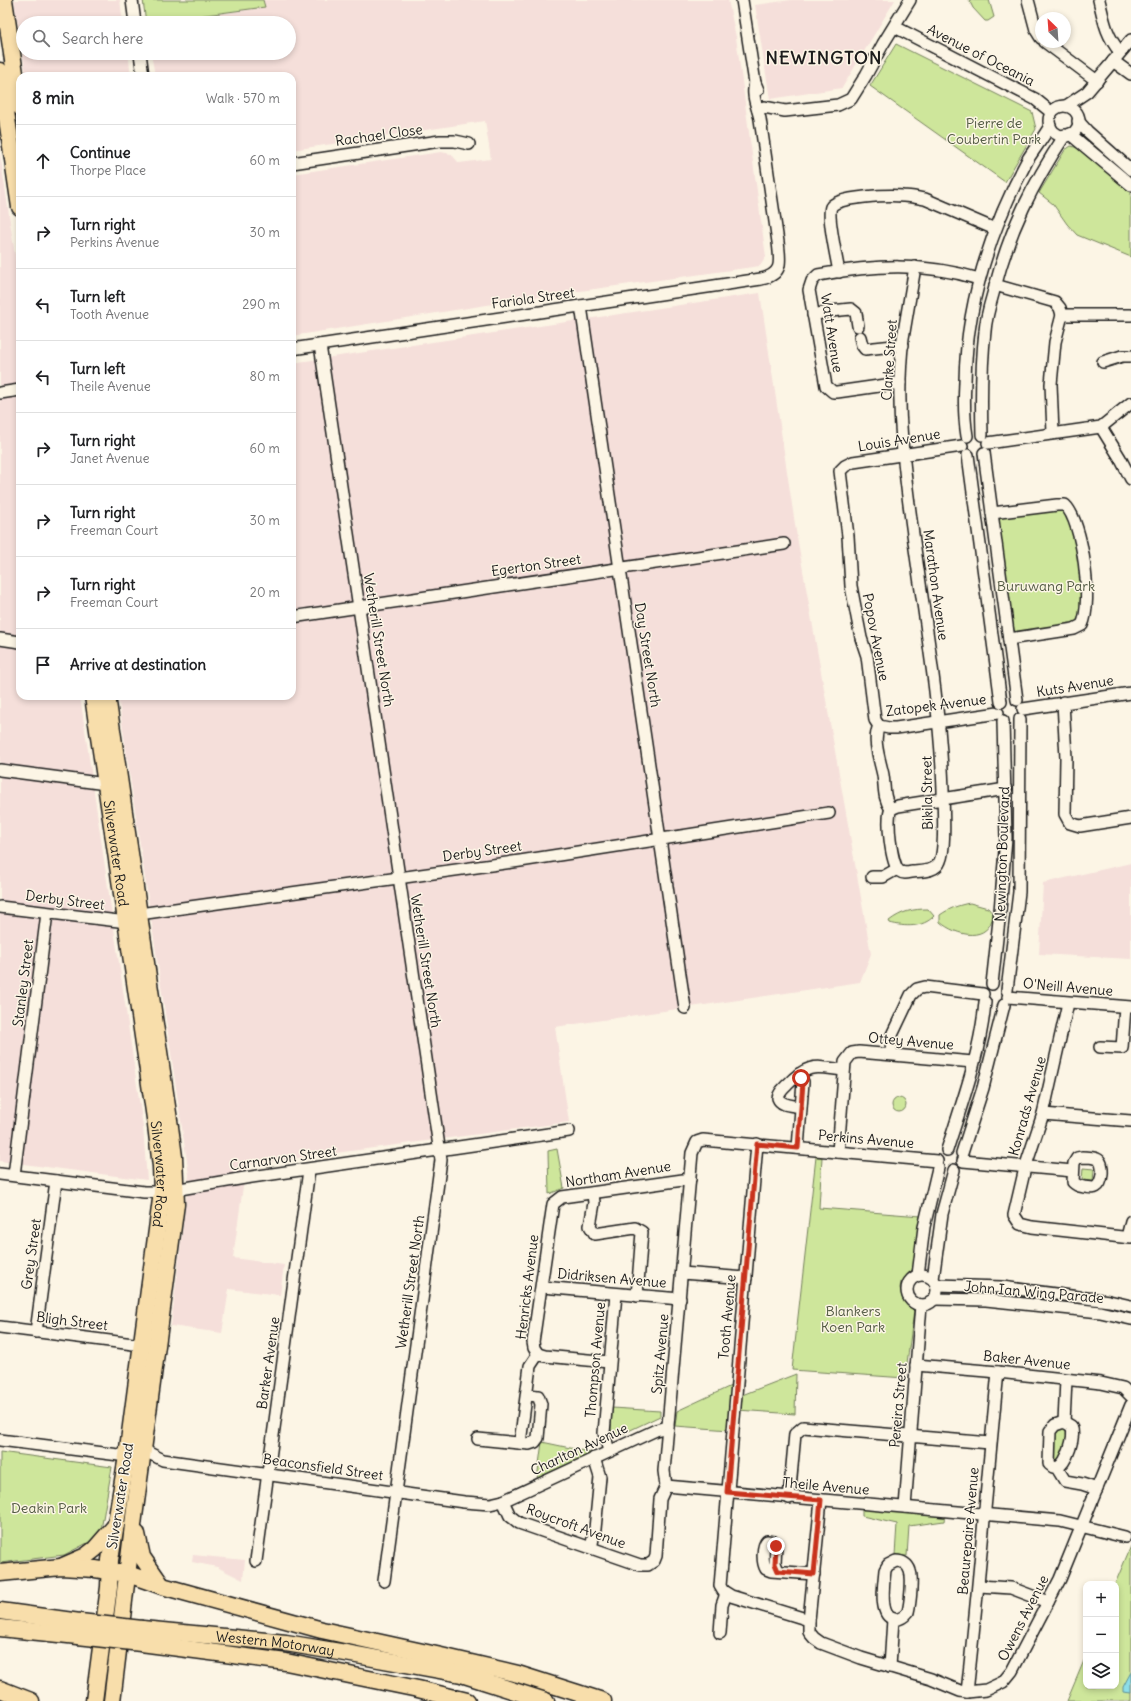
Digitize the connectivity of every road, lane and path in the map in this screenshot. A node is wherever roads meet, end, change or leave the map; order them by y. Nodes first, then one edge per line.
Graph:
1 (4, 0) edge
2 (132, 0) edge
3 (742, 0) edge
4 (910, 0) edge
5 (1028, 0) edge
6 (1099, 0) edge
7 (134, 16) edge
8 (1035, 26) edge
9 (895, 27) junction
10 (1131, 40) edge
11 (1054, 48) edge
12 (1120, 52) junction
13 (141, 60) edge
14 (1113, 61) junction
15 (0, 71) edge
16 (142, 72) edge
17 (1131, 74) edge
18 (16, 80) edge
19 (1097, 81) junction
20 (755, 83) junction
21 (1087, 92) junction
22 (1066, 106) junction
23 (764, 109) junction
24 (1052, 112) junction
25 (1078, 119) junction
26 (4, 124) edge
27 (1050, 126) junction
28 (1067, 135) junction
29 (470, 144) dead end
30 (296, 162) edge
31 (1131, 170) edge
32 (1131, 185) edge
33 (16, 186) edge
34 (995, 229) junction
35 (915, 267) junction
36 (839, 272) junction
37 (979, 280) junction
38 (995, 285) junction
39 (581, 306) junction
40 (814, 315) junction
41 (1062, 315) junction
42 (1131, 315) edge
43 (320, 345) junction
44 (903, 345) junction
45 (296, 348) edge
46 (1131, 356) edge
47 (1103, 362) dead end
48 (900, 383) junction
49 (16, 391) edge
50 (0, 393) edge
51 (1131, 403) edge
52 (1101, 427) junction
53 (1053, 433) junction
54 (985, 444) junction
55 (966, 446) junction
56 (904, 455) junction
57 (842, 468) joint
58 (1131, 479) edge
59 (992, 513) junction
60 (784, 544) dead end
61 (620, 568) junction
62 (358, 606) junction
63 (296, 616) edge
64 (0, 639) edge
65 (1009, 639) junction
66 (16, 641) edge
67 (1131, 693) edge
68 (94, 700) edge
69 (107, 700) edge
70 (1017, 700) junction
71 (1063, 702) junction
72 (1001, 712) junction
73 (1022, 714) junction
74 (939, 720) junction
75 (878, 726) junction
76 (0, 770) edge
77 (106, 784) junction
78 (1006, 790) junction
79 (943, 799) junction
80 (890, 809) junction
81 (828, 814) dead end
82 (1131, 818) edge
83 (660, 839) junction
84 (897, 869) junction
85 (872, 877) dead end
86 (399, 878) junction
87 (0, 907) edge
88 (47, 913) junction
89 (133, 918) junction
90 (992, 984) junction
91 (1006, 997) junction
92 (984, 998) junction
93 (1068, 1002) junction
94 (1128, 1007) edge
95 (685, 1008) dead end
96 (1100, 1047) dead end
97 (1127, 1049) edge
98 (891, 1054) junction
99 (973, 1062) junction
100 (844, 1070) junction
101 (799, 1074) junction
102 (800, 1107) junction
103 (1043, 1114) junction
104 (1131, 1121) edge
105 (569, 1131) dead end
106 (697, 1142) joint
107 (757, 1144) junction
108 (798, 1148) junction
109 (947, 1150) junction
110 (440, 1151) junction
111 (838, 1152) junction
112 (963, 1157) junction
113 (938, 1164) junction
114 (1025, 1168) junction
115 (309, 1170) junction
116 (954, 1170) junction
117 (1073, 1171) dead end
118 (0, 1174) edge
119 (14, 1176) junction
120 (690, 1179) junction
121 (56, 1181) junction
122 (169, 1191) junction
123 (593, 1193) junction
124 (553, 1204) joint
125 (1131, 1221) edge
126 (1129, 1238) edge
127 (682, 1273) junction
128 (918, 1275) junction
129 (746, 1278) junction
130 (935, 1282) junction
131 (542, 1288) junction
132 (616, 1294) junction
133 (637, 1296) junction
134 (680, 1299) junction
135 (934, 1299) junction
136 (921, 1305) junction
137 (1131, 1306) edge
138 (1131, 1318) edge
139 (0, 1327) edge
140 (36, 1332) junction
141 (141, 1346) junction
142 (538, 1354) junction
143 (609, 1362) junction
144 (916, 1365) junction
145 (998, 1372) junction
146 (1066, 1380) junction
147 (527, 1395) junction
148 (1131, 1396) edge
149 (1131, 1404) edge
150 (1064, 1422) junction
151 (523, 1425) junction
152 (539, 1426) junction
153 (668, 1427) junction
154 (910, 1436) junction
155 (478, 1439) dead end
156 (0, 1440) edge
157 (520, 1442) junction
158 (990, 1443) junction
159 (143, 1447) junction
160 (609, 1451) junction
161 (127, 1456) junction
162 (594, 1458) junction
163 (1057, 1468) junction
164 (268, 1475) junction
165 (666, 1486) junction
166 (1097, 1489) junction
167 (396, 1492) junction
168 (727, 1492) junction
169 (789, 1498) junction
170 (821, 1500) junction
171 (503, 1501) junction
172 (905, 1507) junction
173 (984, 1514) junction
174 (134, 1517) junction
175 (116, 1524) junction
176 (1082, 1526) junction
177 (1125, 1537) dead end
178 (591, 1548) junction
179 (256, 1561) dead end
180 (648, 1565) joint
181 (62, 1567) junction
182 (778, 1571) dead end
183 (109, 1572) junction
184 (0, 1573) edge
185 (128, 1574) junction
186 (814, 1574) junction
187 (384, 1581) dead end
188 (162, 1586) junction
189 (979, 1586) junction
190 (726, 1594) junction
191 (1048, 1602) junction
192 (0, 1611) edge
193 (893, 1619) junction
194 (809, 1620) junction
195 (0, 1628) edge
196 (79, 1629) junction
197 (720, 1633) dead end
198 (142, 1636) junction
199 (890, 1667) junction
200 (0, 1689) edge
201 (967, 1692) junction
202 (31, 1701) edge
203 (94, 1701) edge
204 (112, 1701) edge
205 (467, 1701) edge
206 (546, 1701) edge
207 (603, 1701) edge

1 - 18 highway
2 - 7 street
3 - 20 street
4 - 9 street
5 - 8 street
6 - 12 street
9 - 23 street
9 - 24 street, Avenue of Oceania
10 - 12 street
11 - 19 street
12 - 14 street
13 - 16 street
14 - 17 street
14 - 19 street
15 - 26 highway
19 - 21 street
20 - 23 street
20 - 23 street
21 - 22 street
21 - 25 street
22 - 24 street
22 - 25 street
23 - 39 street, Fariola Street
24 - 27 street
25 - 28 street
25 - 31 street
26 - 33 highway
27 - 28 street
27 - 34 street, Newington Boulevard
28 - 32 street
28 - 38 street
29 - 30 street, Rachael Close
34 - 36 street
34 - 37 street, Newington Boulevard
35 - 36 street
35 - 37 street
35 - 44 street, Clarke Street
36 - 40 street, Watt Avenue
37 - 55 street, Newington Boulevard
38 - 41 street
38 - 54 street
39 - 43 street, Fariola Street
39 - 61 street, Day Street North
40 - 44 street
40 - 48 street, Watt Avenue
41 - 42 street
41 - 53 street
43 - 45 street, Fariola Street
43 - 62 street, Wetherill Street North
44 - 48 street, Clarke Street
46 - 47 street
48 - 56 street, Clarke Street
49 - 50 street
51 - 52 street
52 - 53 street
52 - 58 street
53 - 54 street
54 - 55 street
54 - 55 street
54 - 59 street
55 - 56 street, Louis Avenue
55 - 72 street, Newington Boulevard
56 - 57 street, Louis Avenue
56 - 74 street, Marathon Avenue
57 - 75 street, Popov Avenue
59 - 65 street
59 - 65 street
60 - 61 street, Egerton Street
61 - 62 street, Egerton Street
61 - 83 street, Day Street North
62 - 63 street, Egerton Street
62 - 86 street, Wetherill Street North
64 - 66 street
65 - 70 street
67 - 71 street, Kuts Avenue
68 - 77 highway, Silverwater Road
69 - 89 highway, Silverwater Road
70 - 72 street
70 - 73 street
71 - 73 street, Kuts Avenue
71 - 82 street
72 - 73 street
72 - 74 street, Zatopek Avenue
72 - 78 street, Newington Boulevard
73 - 91 street, Newington Boulevard
74 - 75 street, Zatopek Avenue
74 - 79 street, Bikila Street
75 - 80 street, Popov Avenue
76 - 77 street
77 - 89 highway, Silverwater Road
78 - 79 street
78 - 90 street, Newington Boulevard
79 - 80 street
79 - 84 street, Bikila Street
80 - 84 street
81 - 83 street, Derby Street
83 - 86 street, Derby Street
83 - 95 street, Day Street North
84 - 85 street
86 - 89 street, Derby Street
86 - 110 street, Wetherill Street North
87 - 88 street, Derby Street
88 - 89 street, Derby Street
88 - 119 street, Stanley Street
89 - 122 highway, Silverwater Road
90 - 91 street
90 - 92 street
91 - 92 street
91 - 93 street, O'Neill Avenue
91 - 112 street, Newington Boulevard
92 - 98 street
92 - 99 street
93 - 94 street, O'Neill Avenue
93 - 103 street, Konrads Avenue
94 - 97 street, O'Neill Avenue
96 - 97 street, O'Neill Avenue
98 - 99 street, Ottey Avenue
98 - 100 street, Ottey Avenue
99 - 109 street
100 - 101 street
100 - 111 street, Ottey Avenue
101 - 102 street
101 - 102 street
102 - 108 street
103 - 104 street
103 - 114 street, Konrads Avenue
105 - 110 street, Carnarvon Street
106 - 107 street, Perkins Avenue
106 - 120 street, Spitz Avenue
107 - 108 street, Perkins Avenue
107 - 129 street, Tooth Avenue
108 - 111 street, Perkins Avenue
109 - 112 street
109 - 113 street
110 - 115 street, Carnarvon Street
110 - 167 street, Wetherill Street North
111 - 113 street, Perkins Avenue
112 - 114 street
112 - 116 street
113 - 116 street
113 - 128 street
114 - 117 street
114 - 126 street, Konrads Avenue
115 - 122 street, Carnarvon Street
115 - 164 street, Barker Avenue
116 - 130 street
118 - 119 street, Carnarvon Street
119 - 121 street, Carnarvon Street
120 - 123 street, Northam Avenue
120 - 127 street, Spitz Avenue
121 - 122 street, Carnarvon Street
121 - 140 street, Grey Street
122 - 141 highway, Silverwater Road
122 - 159 highway, Silverwater Road
123 - 124 street, Northam Avenue
123 - 133 street
124 - 131 street, Henricks Avenue
125 - 126 street
127 - 129 street
127 - 134 street, Spitz Avenue
128 - 130 street
128 - 136 street
129 - 168 street, Tooth Avenue
130 - 135 street
130 - 137 street, John Ian Wing Parade
131 - 132 street, Didriksen Avenue
131 - 142 street, Henricks Avenue
132 - 133 street, Didriksen Avenue
132 - 143 street, Thompson Avenue
133 - 134 street, Didriksen Avenue
134 - 153 street, Spitz Avenue
135 - 136 street
135 - 138 street, John Ian Wing Parade
136 - 144 street, Pereira Street
139 - 140 street, Bligh Street
140 - 141 street, Bligh Street
141 - 161 highway, Silverwater Road
142 - 143 street
142 - 147 street, Henricks Avenue
143 - 160 street, Thompson Avenue
144 - 145 street, Baker Avenue
144 - 154 street, Pereira Street
145 - 146 street, Baker Avenue
145 - 158 street, Beaurepaire Avenue
146 - 148 street, Baker Avenue
146 - 150 street
147 - 151 street, Henricks Avenue
147 - 152 street
149 - 166 street, Owens Avenue
150 - 163 street
150 - 163 street
151 - 152 street
151 - 157 street, Henricks Avenue
152 - 157 street
153 - 160 street, Charlton Avenue
153 - 165 street, Spitz Avenue
154 - 158 street
154 - 169 street
154 - 172 street, Pereira Street
155 - 157 street
156 - 161 street
158 - 173 street, Beaurepaire Avenue
159 - 164 street, Beaconsfield Street
159 - 174 highway, Silverwater Road
160 - 162 street, Charlton Avenue
161 - 175 highway, Silverwater Road
162 - 171 street, Charlton Avenue
162 - 178 street
163 - 166 street
164 - 167 street, Beaconsfield Street
164 - 179 street, Barker Avenue
165 - 168 street, Theile Avenue
165 - 180 street, Spitz Avenue
166 - 176 street, Owens Avenue
167 - 171 street, Beaconsfield Street
167 - 187 street, Wetherill Street North
168 - 169 street, Theile Avenue
168 - 190 street, Tooth Avenue
169 - 170 street, Theile Avenue
170 - 172 street, Theile Avenue
170 - 186 street
171 - 178 street, Roycroft Avenue
172 - 173 street, Theile Avenue
173 - 176 street, Theile Avenue
173 - 189 street, Beaurepaire Avenue
174 - 185 highway, Silverwater Road
174 - 188 highway
175 - 181 highway
175 - 183 highway, Silverwater Road
176 - 177 street, Theile Avenue
176 - 191 street, Owens Avenue
178 - 180 street, Roycroft Avenue
181 - 183 highway
181 - 184 highway
182 - 186 street
183 - 185 highway
183 - 203 highway, Silverwater Road
185 - 188 highway
185 - 204 highway, Silverwater Road
186 - 194 street
188 - 207 highway
189 - 191 street
189 - 201 street, Beaurepaire Avenue
190 - 194 street
190 - 197 street
191 - 201 street, Owens Avenue
192 - 196 highway, Western Motorway
193 - 193 street
193 - 199 street
194 - 199 street, Owens Avenue
195 - 196 highway, Western Motorway
196 - 198 highway, Western Motorway, bridge
198 - 205 highway, Western Motorway
198 - 206 highway, Western Motorway
199 - 201 street, Owens Avenue
200 - 202 highway

